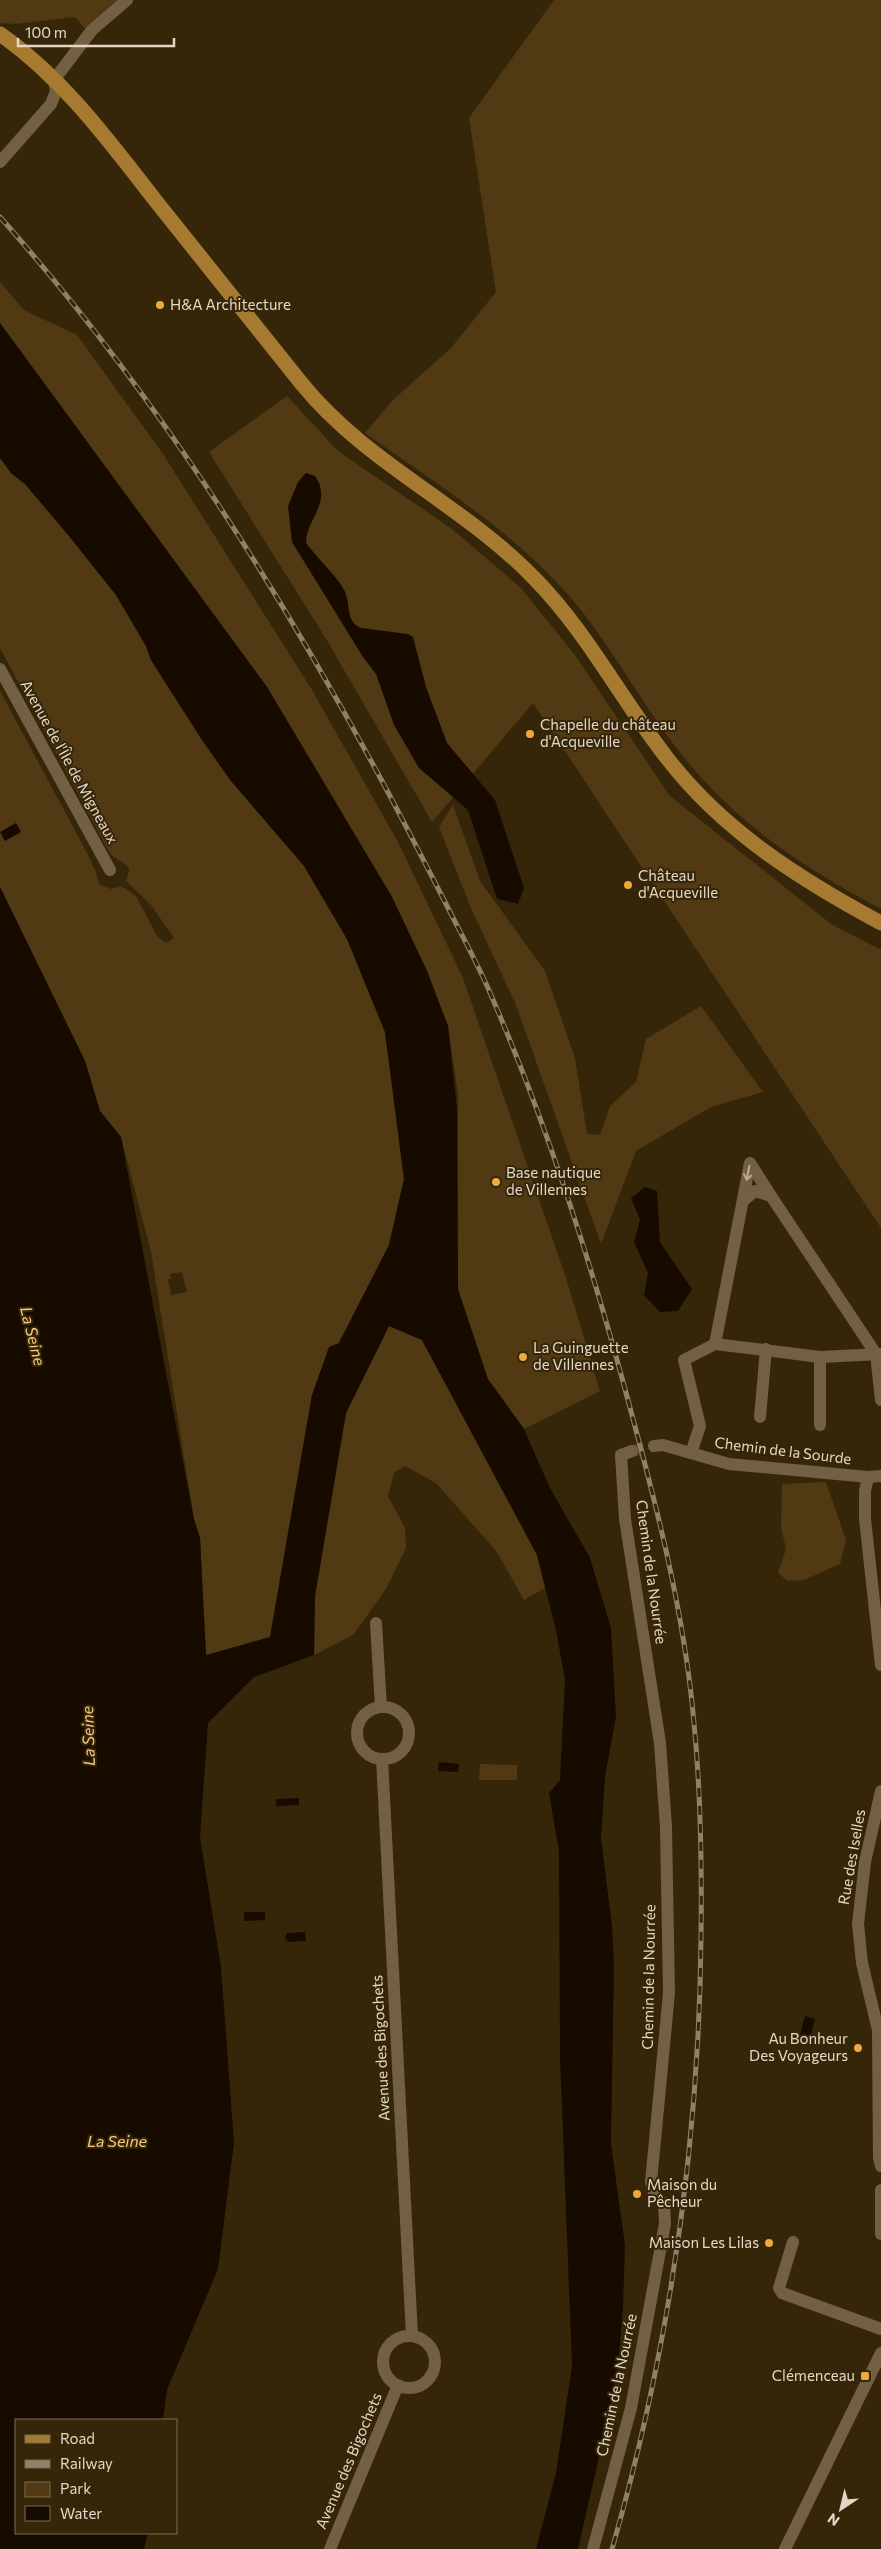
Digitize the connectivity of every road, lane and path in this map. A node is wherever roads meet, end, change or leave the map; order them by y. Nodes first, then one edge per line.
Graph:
1 (127, 0) edge
2 (0, 34) edge
3 (0, 44) edge
4 (55, 85) junction
5 (0, 162) edge
6 (0, 668) edge
7 (110, 870) dead end
8 (881, 923) edge
9 (772, 1196) junction
10 (743, 1201) junction
11 (715, 1344) junction
12 (766, 1349) junction
13 (878, 1354) edge
14 (820, 1357) junction
15 (881, 1400) edge
16 (760, 1416) dead end
17 (820, 1425) dead end
18 (654, 1446) tunnel mouth
19 (626, 1453) dead end
20 (691, 1453) junction
21 (875, 1477) edge
22 (376, 1623) dead end
23 (881, 1666) edge
24 (381, 1707) junction
25 (382, 1759) junction
26 (881, 1791) edge
27 (881, 2166) edge
28 (881, 2190) edge
29 (881, 2234) edge
30 (792, 2242) dead end
31 (881, 2329) edge
32 (412, 2336) junction
33 (881, 2354) edge
34 (398, 2385) junction
35 (330, 2549) edge
36 (593, 2549) edge
37 (785, 2549) edge

1 - 4 street
2 - 4 main road
3 - 4 main road
4 - 5 street
4 - 8 main road
6 - 7 street, Avenue de l'Île de Migneaux
9 - 10 street
9 -> 10 street
9 - 13 street
10 - 11 street
11 - 12 street
11 - 20 street
12 - 14 street
12 - 16 street
13 - 14 street
13 - 15 street
14 - 17 street
18 - 20 street, Chemin de la Sourde
19 - 36 street, Chemin de la Nourrée
20 - 21 street, Chemin de la Sourde
21 - 23 street
22 - 24 street
24 - 25 street
24 - 25 street
25 - 32 street, Avenue des Bigochets
26 - 27 street, Rue des Iselles
28 - 29 street
30 - 31 street
32 - 34 street, Avenue des Bigochets
32 - 34 street, Avenue des Bigochets
33 - 37 street
34 - 35 street, Avenue des Bigochets

